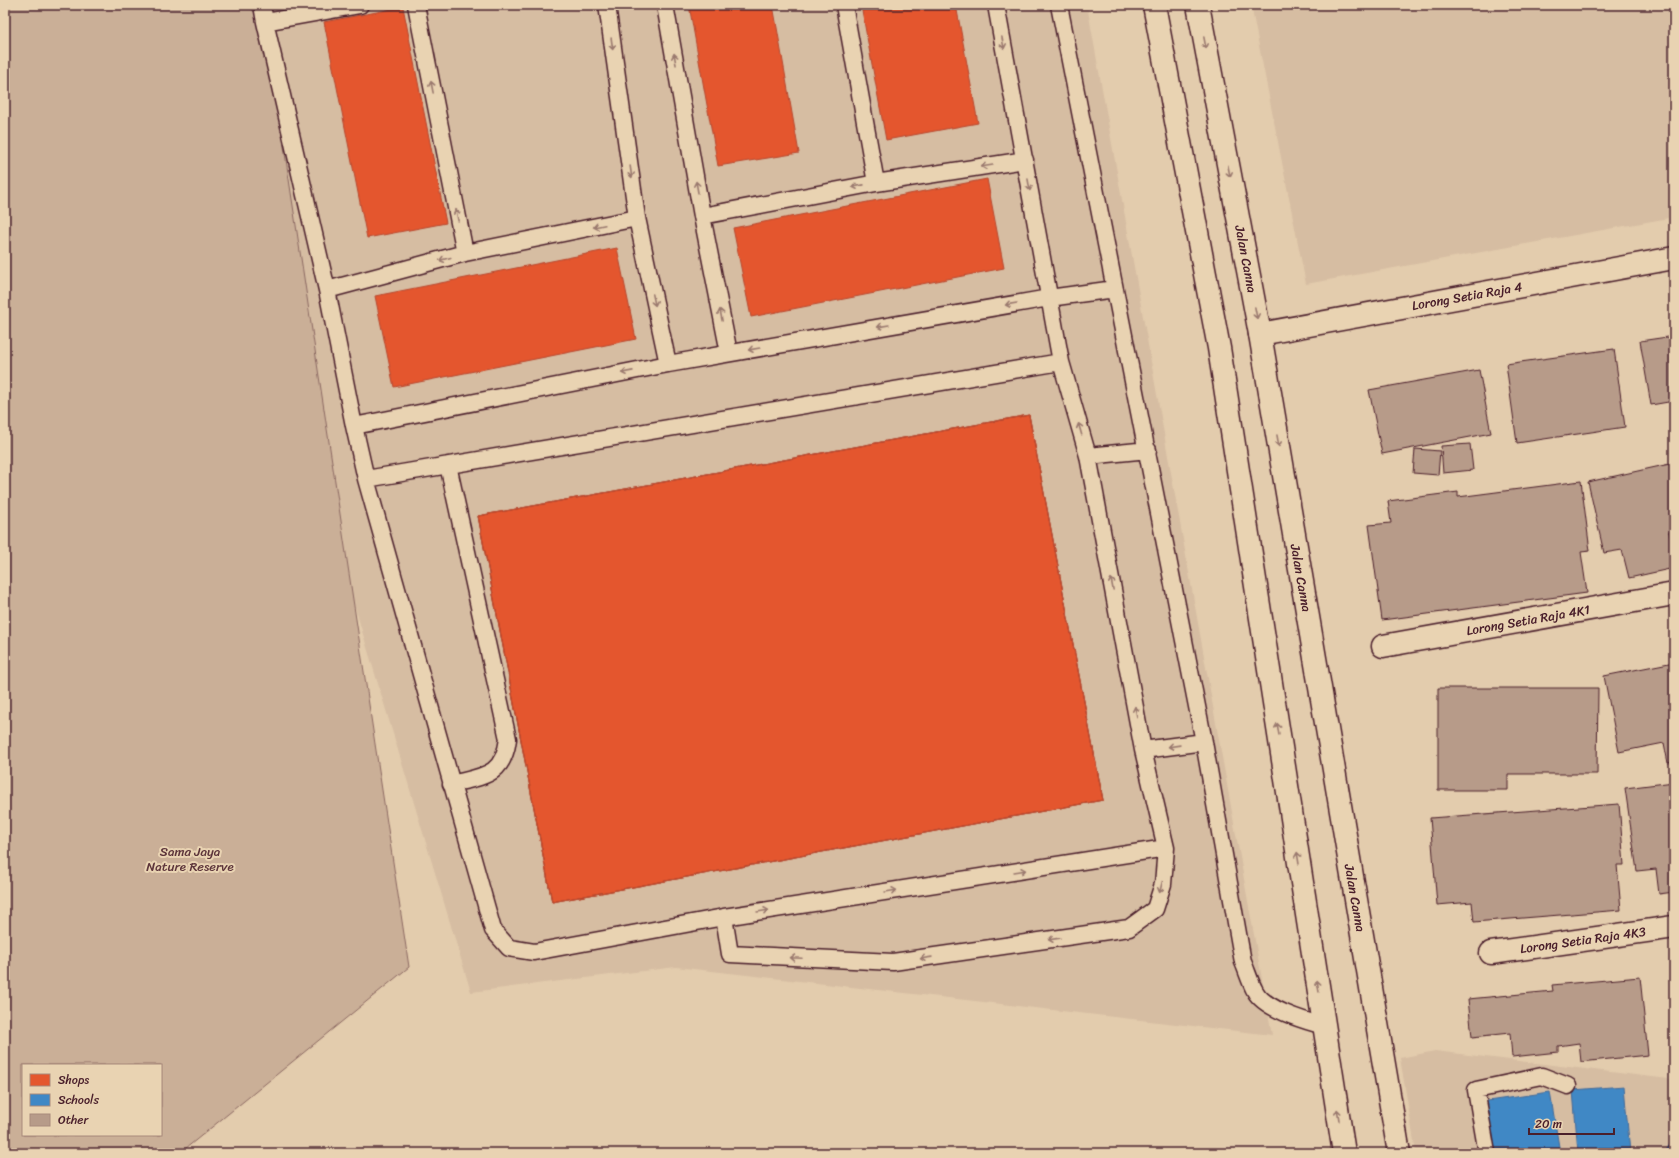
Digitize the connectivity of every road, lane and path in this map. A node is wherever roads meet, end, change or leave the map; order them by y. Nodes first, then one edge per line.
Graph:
1 (262, 5) edge
2 (360, 5) edge
3 (416, 5) edge
4 (607, 5) edge
5 (665, 5) edge
6 (844, 5) edge
7 (996, 5) edge
8 (1060, 5) edge
9 (1154, 5) edge
10 (1198, 5) edge
11 (265, 22) junction
12 (1025, 160) junction
13 (876, 183) junction
14 (702, 216) junction
15 (637, 218) junction
16 (465, 253) junction
17 (1674, 258) edge
18 (1115, 289) junction
19 (327, 290) junction
20 (1049, 298) junction
21 (1260, 334) junction
22 (729, 353) junction
23 (1061, 362) junction
24 (668, 364) junction
25 (354, 426) junction
26 (1148, 450) junction
27 (1088, 456) junction
28 (448, 465) junction
29 (366, 479) junction
30 (1674, 594) edge
31 (1383, 646) dead end
32 (1204, 742) junction
33 (1143, 750) junction
34 (451, 784) junction
35 (1166, 848) junction
36 (724, 917) junction
37 (1674, 927) edge
38 (1491, 953) dead end
39 (1324, 1026) junction
40 (1568, 1086) dead end
41 (1344, 1153) edge
42 (1399, 1153) edge
43 (1487, 1153) edge

1 - 11 lane
2 - 11 lane
16 -> 3 lane
4 -> 15 lane
14 -> 5 lane
6 - 13 lane
7 -> 12 lane
8 - 18 lane
39 -> 9 main road
10 -> 21 main road, Jalan Canna
11 - 19 lane
12 -> 13 lane
12 -> 20 lane
13 -> 14 lane
22 -> 14 lane
15 -> 16 lane
15 -> 24 lane
16 -> 19 lane
17 - 21 main road, Lorong Setia Raja 4
18 - 20 lane
18 - 26 lane
19 - 25 lane
20 -> 22 lane
20 - 23 lane
21 -> 42 main road, Jalan Canna
22 - 24 lane
27 -> 23 lane
23 - 28 lane
24 -> 25 lane
25 - 29 lane
26 - 27 lane
26 - 32 lane
33 -> 27 lane
28 - 29 lane
28 - 34 lane
29 - 34 lane
30 - 31 main road, Lorong Setia Raja 4K1
32 -> 33 lane
32 - 39 lane
33 - 35 lane
34 - 36 lane
36 -> 35 lane
35 -> 36 lane
37 - 38 main road, Lorong Setia Raja 4K3
41 -> 39 main road
40 - 43 lane

